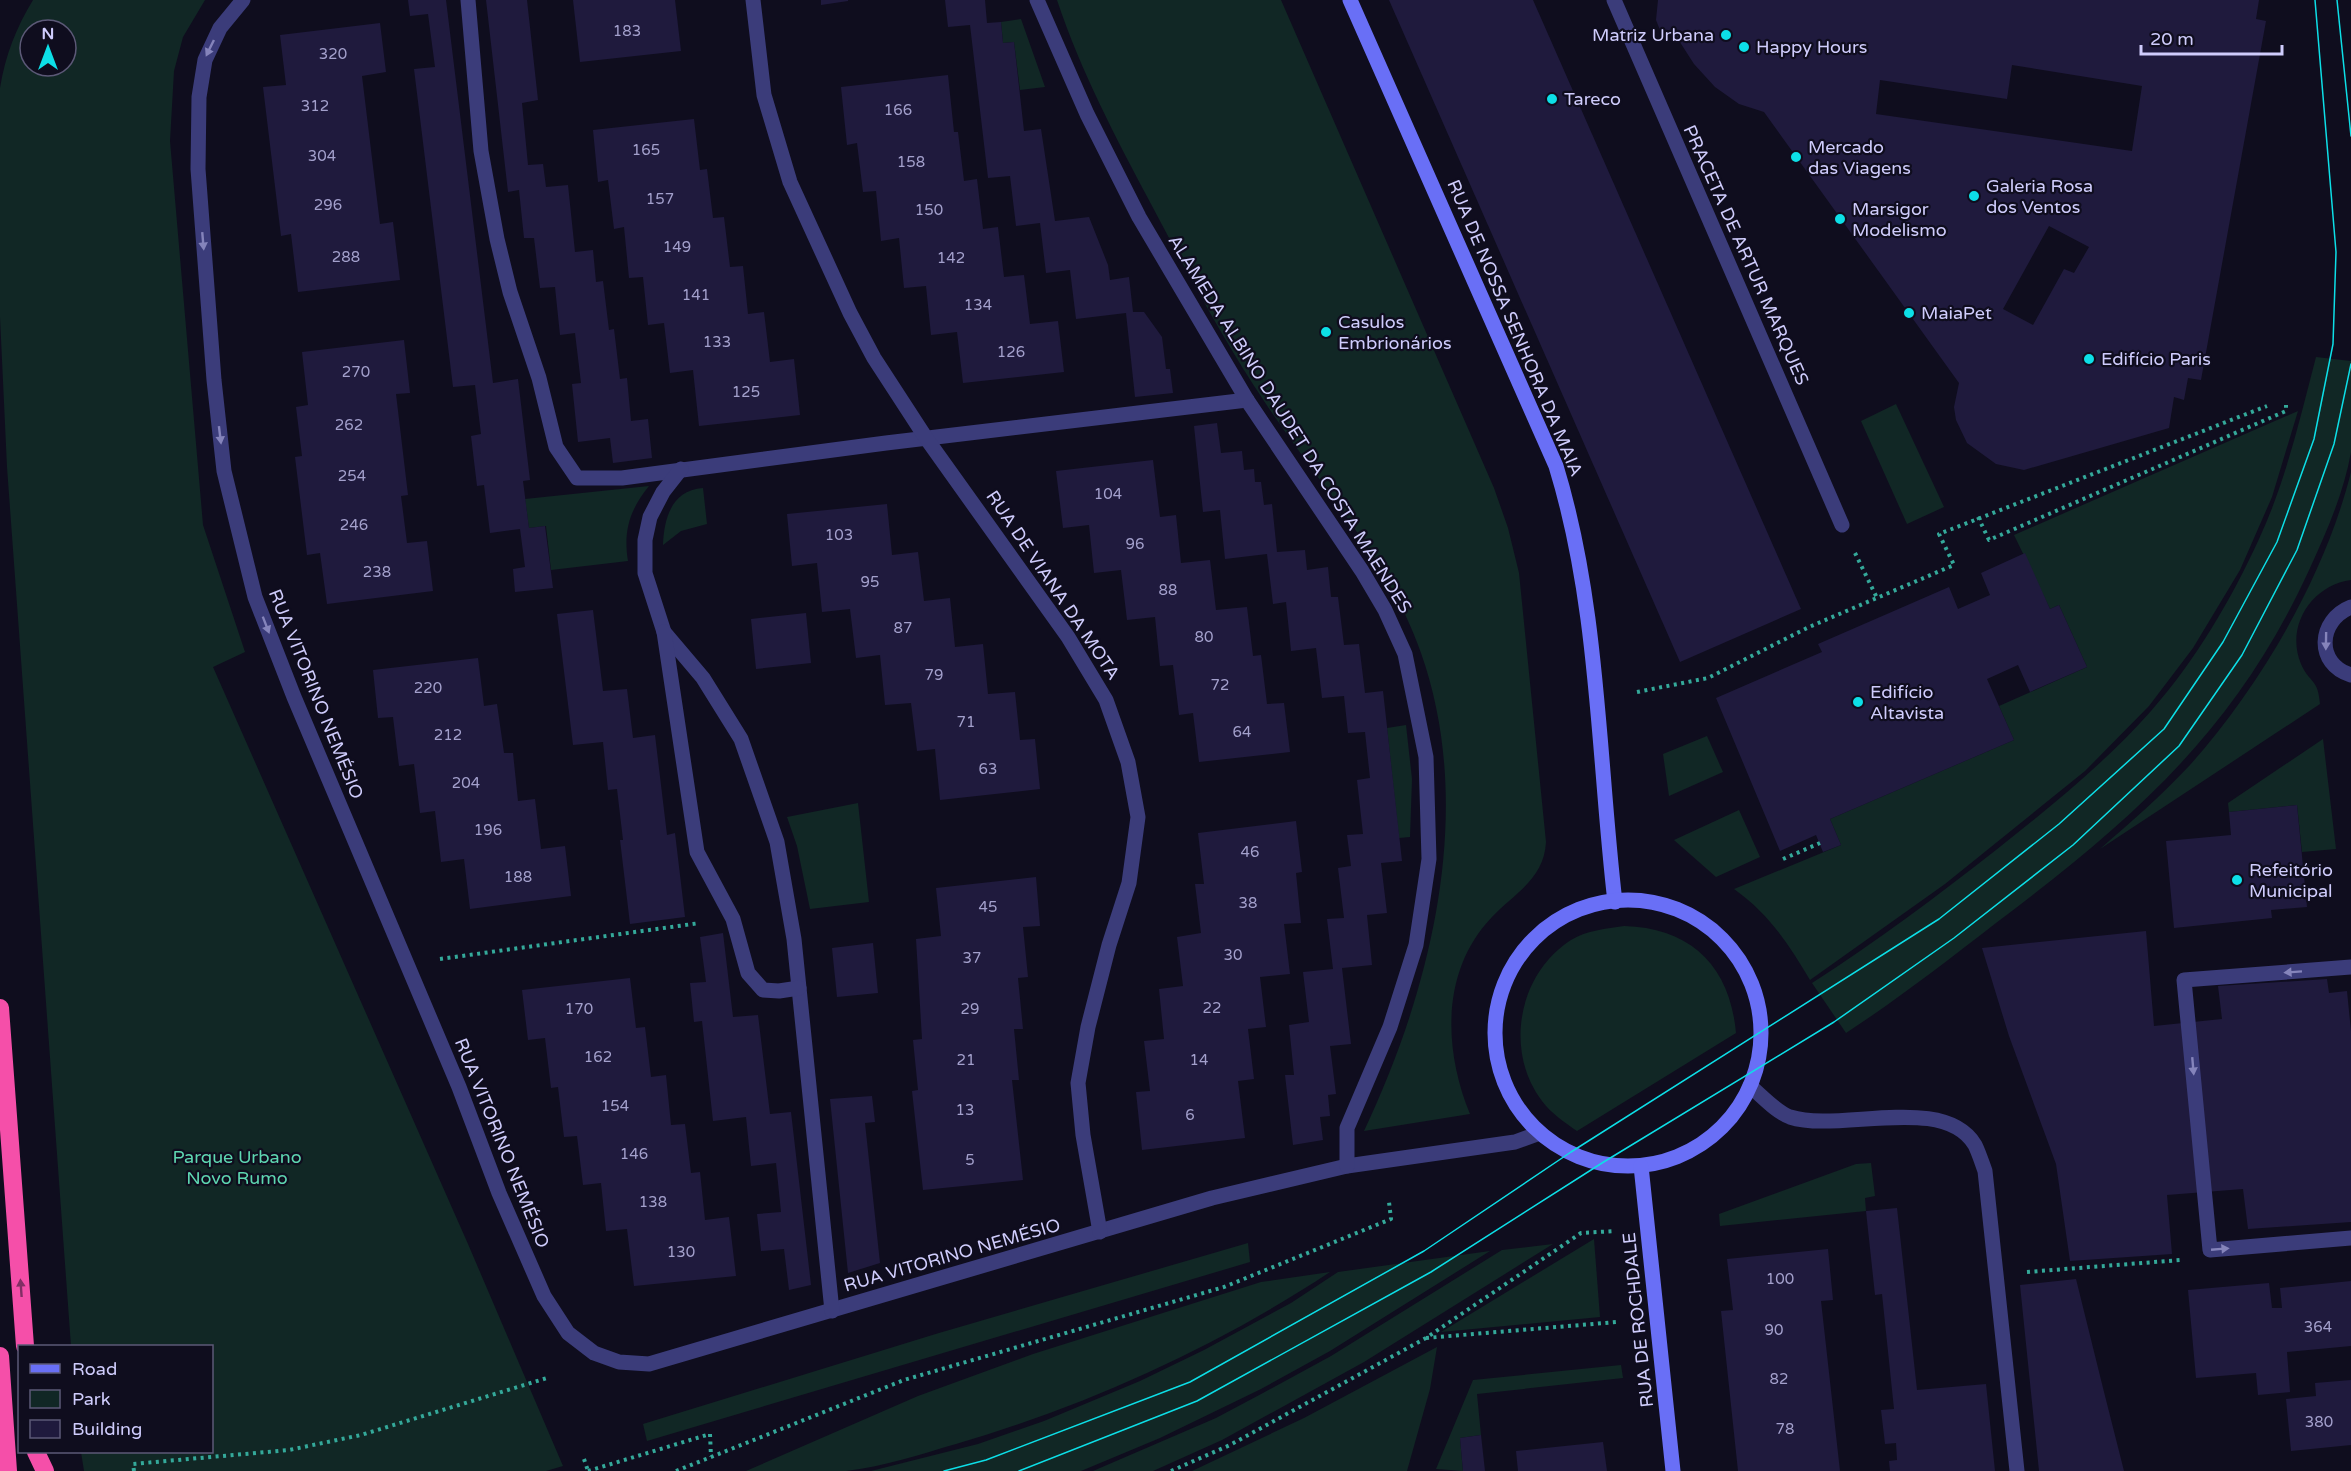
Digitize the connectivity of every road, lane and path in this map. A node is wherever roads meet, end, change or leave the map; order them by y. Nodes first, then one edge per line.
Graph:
1 (243, 0) edge
2 (468, 0) edge
3 (753, 0) edge
4 (1037, 0) edge
5 (1350, 0) edge
6 (1614, 0) edge
7 (1247, 400) junction
8 (2286, 405) dead end
9 (2267, 406) dead end
10 (926, 438) junction
11 (681, 469) junction
12 (1978, 517) junction
13 (1842, 525) joint
14 (1877, 598) junction
15 (2351, 608) edge
16 (664, 632) junction
17 (2351, 675) edge
18 (1637, 692) dead end
19 (1820, 843) dead end
20 (1783, 860) dead end
21 (1615, 902) junction
22 (733, 919) junction
23 (407, 964) junction
24 (2351, 967) edge
25 (799, 988) junction
26 (0, 1008) edge
27 (1750, 1086) junction
28 (1540, 1133) junction
29 (1347, 1166) junction
30 (1641, 1166) junction
31 (1389, 1202) dead end
32 (1647, 1228) junction
33 (1100, 1232) junction
34 (2351, 1238) edge
35 (2210, 1250) junction
36 (2026, 1272) dead end
37 (832, 1311) junction
38 (1617, 1322) dead end
39 (1426, 1338) junction
40 (25, 1345) edge
41 (0, 1356) edge
42 (547, 1378) dead end
43 (35, 1453) edge
44 (36, 1453) edge
45 (711, 1457) junction
46 (584, 1460) dead end
47 (8, 1471) edge
48 (35, 1471) edge
49 (45, 1471) edge
50 (134, 1471) edge
51 (588, 1471) edge
52 (676, 1471) edge
53 (1171, 1471) edge
54 (1673, 1471) edge
55 (2017, 1471) edge

1 -> 23 street, RUA VITORINO NEMÉSIO
2 - 11 street
3 - 10 street, RUA DE VIANA DA MOTA
4 - 7 street, ALAMEDA ALBINO DAUDET DA COSTA MAENDES
5 - 21 street, RUA DE NOSSA SENHORA DA MAIA
6 - 13 street, PRACETA DE ARTUR MARQUES
7 - 10 street
7 - 29 street, ALAMEDA ALBINO DAUDET DA COSTA MAENDES
8 - 12 path
9 - 12 path
10 - 11 street
10 - 33 street, RUA DE VIANA DA MOTA
11 - 16 street
12 - 14 path
13 - 14 path
14 - 18 path
15 -> 17 street
16 - 22 street
16 - 25 street
19 - 20 path
21 - 27 street
21 - 28 street
22 - 23 path
22 - 25 street
23 - 37 street, RUA VITORINO NEMÉSIO
24 -> 35 street
25 - 37 street
40 -> 26 highway
27 - 30 street
27 - 55 street
28 - 29 street, RUA VITORINO NEMÉSIO
28 - 30 street
29 - 33 street, RUA VITORINO NEMÉSIO
30 - 32 street, RUA DE ROCHDALE
31 - 45 path
32 - 39 path
32 - 54 street, RUA DE ROCHDALE
33 - 37 street, RUA VITORINO NEMÉSIO
35 -> 34 street
35 - 36 path
38 - 39 path
39 - 53 path
41 - 47 highway
42 - 50 path
43 - 48 highway
44 - 49 highway
45 - 51 path
45 - 52 path
46 - 51 path

